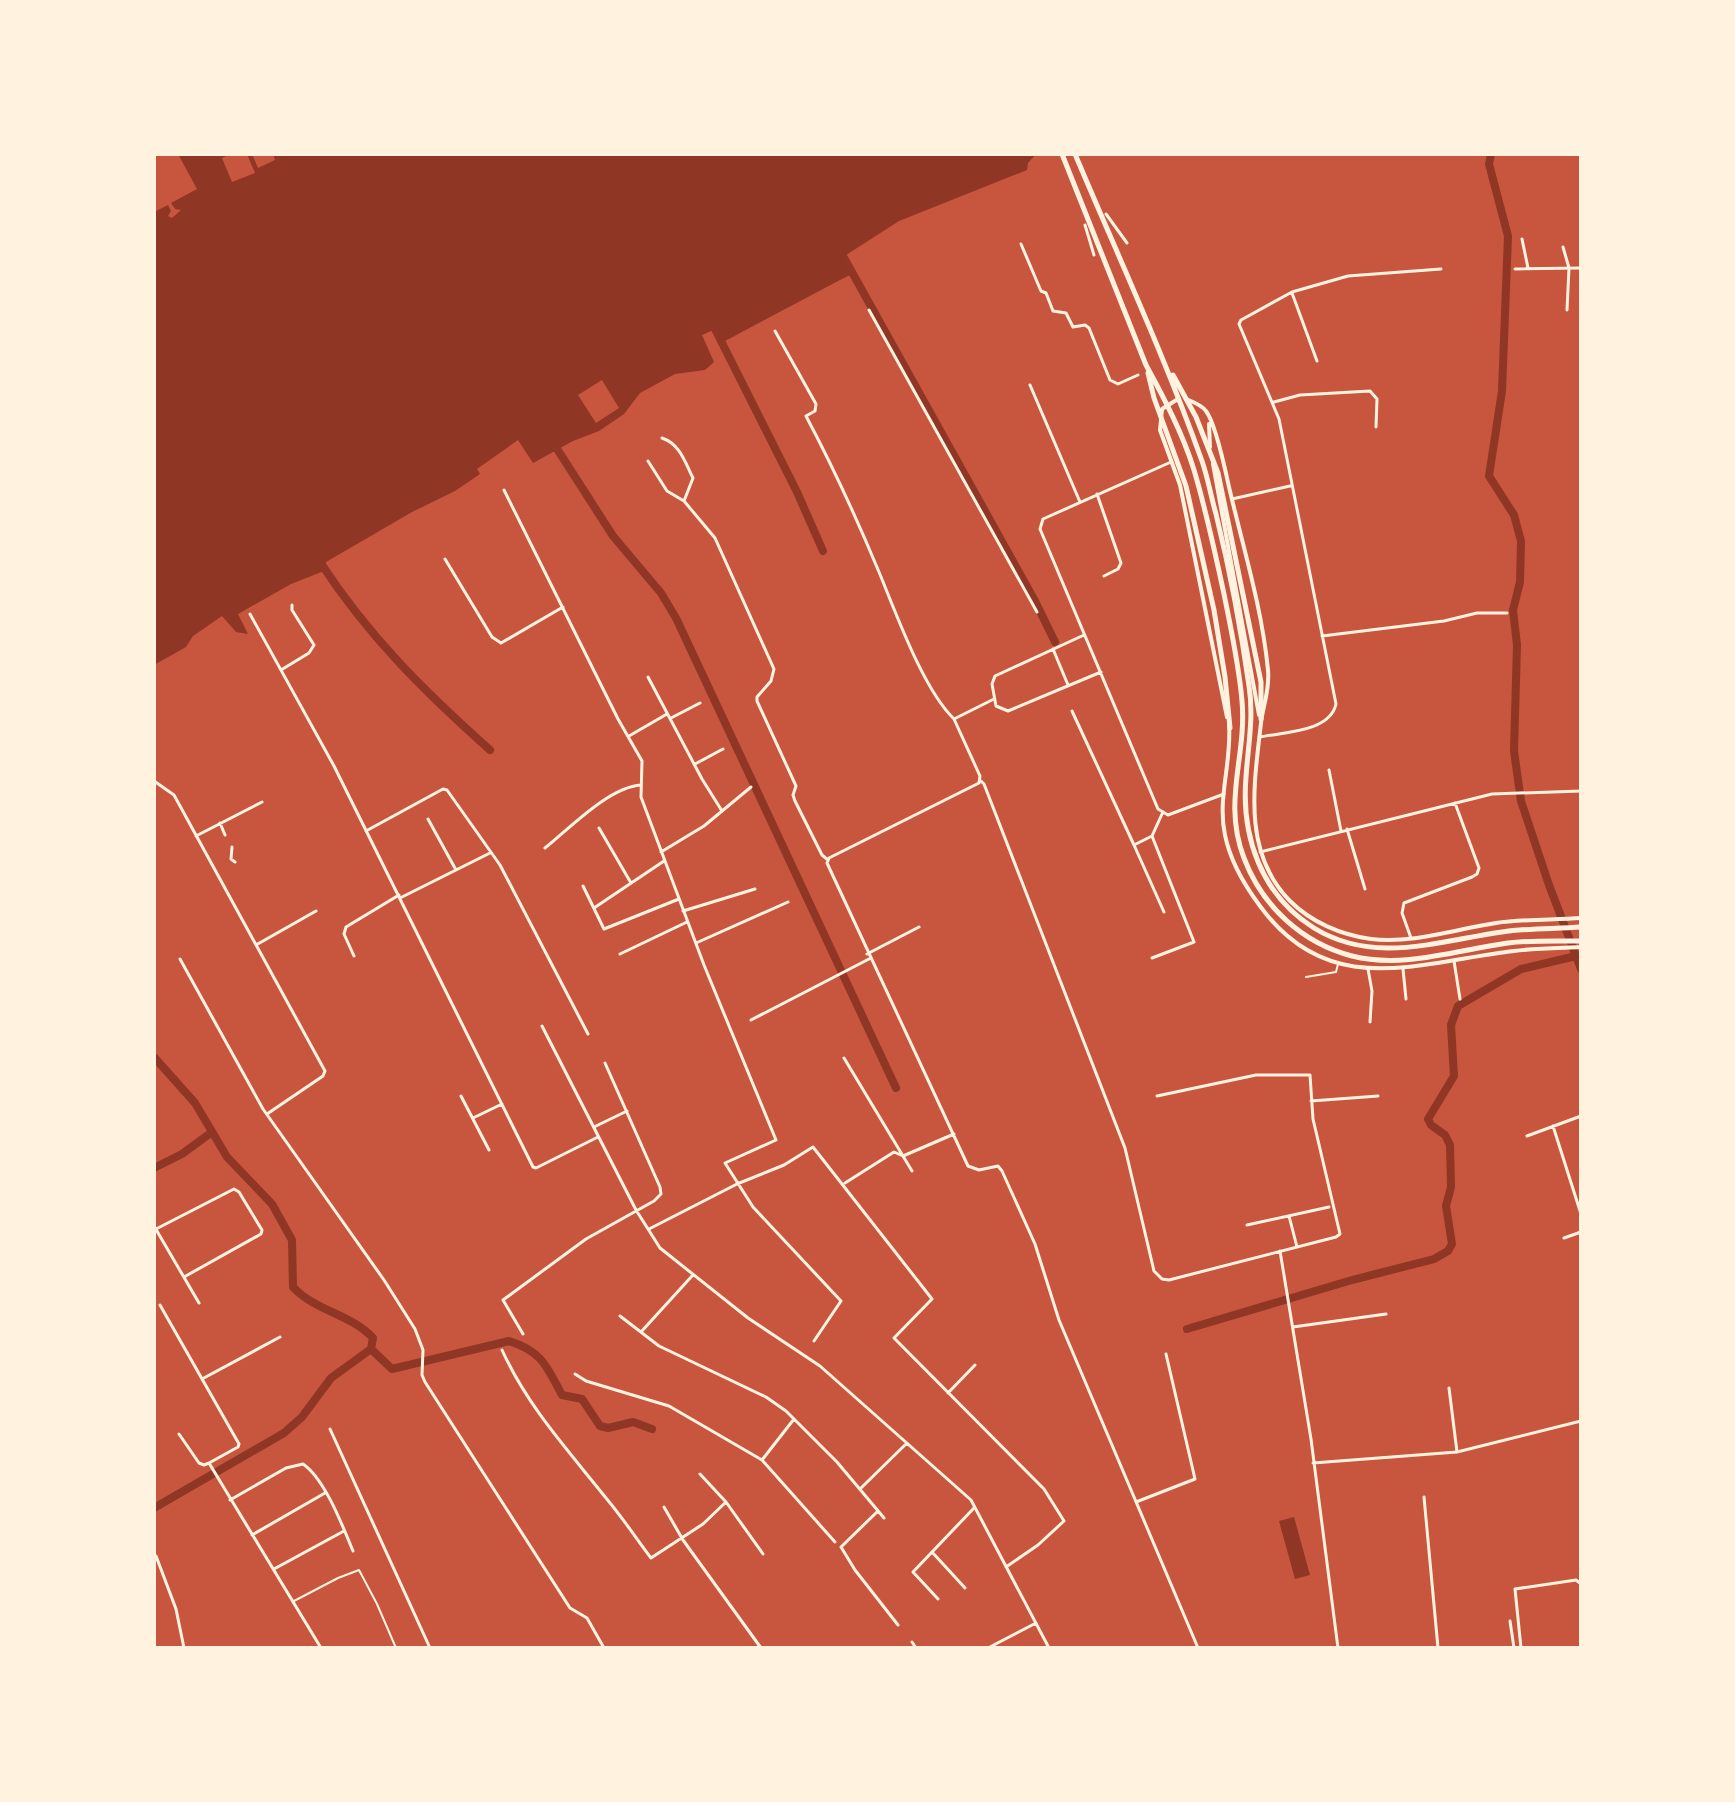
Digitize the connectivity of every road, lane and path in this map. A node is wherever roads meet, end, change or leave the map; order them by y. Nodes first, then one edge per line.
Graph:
1 (1062, 154) edge
2 (1075, 154) edge
3 (1106, 214) dead end
4 (1085, 225) dead end
5 (1522, 239) dead end
6 (1127, 243) dead end
7 (1021, 244) dead end
8 (1563, 247) dead end
9 (1094, 255) dead end
10 (1528, 268) junction
11 (1569, 268) junction
12 (1581, 268) edge
13 (1441, 269) dead end
14 (1515, 269) dead end
15 (1292, 292) junction
16 (869, 310) dead end
17 (1567, 310) dead end
18 (775, 331) dead end
19 (1317, 361) dead end
20 (1165, 362) junction
21 (1146, 365) junction
22 (1138, 375) dead end
23 (1030, 385) dead end
24 (1274, 402) junction
25 (1209, 418) junction
26 (1376, 427) dead end
27 (662, 438) dead end
28 (953, 447) dead end
29 (948, 450) junction
30 (648, 461) dead end
31 (1171, 462) junction
32 (1292, 486) junction
33 (504, 490) dead end
34 (1097, 494) junction
35 (1232, 499) junction
36 (684, 501) junction
37 (1080, 502) junction
38 (445, 559) dead end
39 (1104, 576) dead end
40 (292, 605) dead end
41 (563, 607) junction
42 (1037, 612) dead end
43 (1507, 613) dead end
44 (250, 614) dead end
45 (1084, 635) junction
46 (1322, 636) junction
47 (1053, 649) junction
48 (281, 670) junction
49 (1101, 672) junction
50 (648, 677) dead end
51 (1068, 685) junction
52 (994, 699) junction
53 (700, 703) dead end
54 (1072, 711) dead end
55 (667, 714) junction
56 (670, 719) junction
57 (954, 719) junction
58 (1261, 723) junction
59 (1230, 728) junction
60 (629, 736) junction
61 (1260, 737) junction
62 (723, 749) dead end
63 (694, 764) junction
64 (1329, 770) dead end
65 (154, 781) edge
66 (981, 781) junction
67 (641, 785) junction
68 (751, 787) dead end
69 (1581, 791) edge
70 (1224, 794) junction
71 (262, 802) dead end
72 (1455, 802) junction
73 (722, 811) junction
74 (1162, 813) junction
75 (428, 819) dead end
76 (220, 823) junction
77 (599, 828) dead end
78 (1347, 829) junction
79 (366, 831) junction
80 (1341, 831) junction
81 (225, 835) dead end
82 (196, 836) junction
83 (1152, 836) junction
84 (1134, 845) junction
85 (232, 847) dead end
86 (545, 848) dead end
87 (661, 852) junction
88 (1260, 852) junction
89 (491, 853) junction
90 (828, 860) junction
91 (664, 861) junction
92 (235, 862) dead end
93 (456, 870) junction
94 (631, 883) junction
95 (583, 886) dead end
96 (755, 889) dead end
97 (1365, 889) dead end
98 (399, 897) junction
99 (679, 899) junction
100 (788, 902) dead end
101 (593, 908) junction
102 (316, 911) dead end
103 (683, 911) junction
104 (1164, 912) dead end
105 (1581, 918) edge
106 (687, 922) junction
107 (919, 927) dead end
108 (1581, 927) edge
109 (1411, 938) junction
110 (1581, 941) edge
111 (696, 943) junction
112 (256, 945) junction
113 (1581, 947) edge
114 (620, 954) dead end
115 (354, 956) dead end
116 (868, 956) junction
117 (1152, 958) dead end
118 (180, 959) dead end
119 (1454, 961) junction
120 (1338, 963) junction
121 (1368, 969) junction
122 (1403, 969) junction
123 (1306, 977) dead end
124 (1406, 999) dead end
125 (1460, 999) dead end
126 (751, 1020) dead end
127 (1370, 1022) dead end
128 (542, 1026) dead end
129 (588, 1034) dead end
130 (844, 1058) dead end
131 (605, 1063) dead end
132 (461, 1096) dead end
133 (1157, 1096) dead end
134 (1378, 1096) dead end
135 (1311, 1101) junction
136 (502, 1104) junction
137 (627, 1111) junction
138 (267, 1114) junction
139 (1581, 1116) edge
140 (473, 1118) junction
141 (1553, 1126) junction
142 (593, 1127) junction
143 (954, 1134) junction
144 (1527, 1136) dead end
145 (598, 1137) junction
146 (489, 1150) dead end
147 (903, 1156) junction
148 (912, 1171) dead end
149 (737, 1184) junction
150 (843, 1184) junction
151 (1329, 1207) dead end
152 (636, 1210) junction
153 (1581, 1214) edge
154 (1289, 1216) junction
155 (1247, 1225) dead end
156 (649, 1229) junction
157 (155, 1231) edge
158 (1581, 1232) edge
159 (1564, 1238) dead end
160 (1297, 1247) junction
161 (1280, 1251) junction
162 (692, 1276) junction
163 (184, 1277) junction
164 (199, 1303) dead end
165 (160, 1305) dead end
166 (1386, 1314) dead end
167 (620, 1316) dead end
168 (1293, 1327) junction
169 (641, 1332) junction
170 (523, 1334) dead end
171 (280, 1337) dead end
172 (814, 1341) dead end
173 (502, 1350) dead end
174 (1166, 1354) dead end
175 (975, 1365) dead end
176 (575, 1374) dead end
177 (202, 1379) junction
178 (1449, 1388) dead end
179 (948, 1393) junction
180 (794, 1419) junction
181 (1581, 1421) edge
182 (330, 1429) dead end
183 (179, 1434) dead end
184 (907, 1443) junction
185 (1457, 1452) junction
186 (762, 1460) junction
187 (209, 1463) junction
188 (1313, 1463) junction
189 (700, 1474) dead end
190 (861, 1489) junction
191 (325, 1493) junction
192 (1424, 1497) dead end
193 (230, 1500) junction
194 (726, 1502) junction
195 (1136, 1502) junction
196 (664, 1507) dead end
197 (975, 1507) junction
198 (878, 1511) junction
199 (884, 1518) dead end
200 (344, 1531) junction
201 (252, 1536) junction
202 (682, 1538) junction
203 (835, 1542) dead end
204 (353, 1551) dead end
205 (932, 1552) junction
206 (763, 1554) dead end
207 (156, 1556) dead end
208 (1006, 1567) junction
209 (273, 1569) junction
210 (1581, 1584) edge
211 (965, 1588) dead end
212 (938, 1599) dead end
213 (293, 1602) junction
214 (1510, 1621) dead end
215 (1036, 1623) junction
216 (898, 1625) dead end
217 (912, 1642) dead end
218 (184, 1648) edge
219 (321, 1648) edge
220 (396, 1648) edge
221 (430, 1648) edge
222 (604, 1648) edge
223 (761, 1648) edge
224 (916, 1648) edge
225 (988, 1648) edge
226 (1049, 1648) edge
227 (1198, 1648) edge
228 (1338, 1648) edge
229 (1438, 1648) edge
230 (1514, 1648) edge
231 (1521, 1648) edge

1 - 21 main road
2 - 20 main road
3 - 6 street
4 - 9 street
5 - 10 street
7 - 22 street
8 - 11 street
10 - 11 street
10 - 14 street
11 - 12 street
11 - 17 street
13 - 15 street
15 - 19 street
15 - 24 street
16 - 29 street
18 - 57 street
20 - 58 main road
20 - 108 main road
21 - 59 main road
21 - 110 main road
23 - 37 street
24 - 26 street
24 - 32 street
25 - 31 street
25 - 35 street
25 - 58 street
27 - 36 street
28 - 29 street
29 - 42 street
30 - 36 street
31 - 34 street
31 - 59 street
32 - 35 street
32 - 46 street
33 - 41 street
34 - 37 street
34 - 39 street
35 - 58 street
36 - 90 street
37 - 45 street
38 - 41 street
40 - 48 street
41 - 60 street
43 - 46 street
44 - 48 street
45 - 47 street
45 - 49 street
46 - 61 street
47 - 51 street
47 - 52 street
48 - 79 street
49 - 51 street
49 - 74 street
50 - 55 street
51 - 52 street
52 - 57 street
53 - 56 street
54 - 84 street
55 - 56 street
55 - 60 street
56 - 63 street
57 - 66 street
58 - 61 street
59 - 70 street
60 - 67 street
61 - 88 street
62 - 63 street
63 - 73 street
64 - 80 street
65 - 82 street
66 - 90 street
66 - 161 street
67 - 86 street
67 - 87 street
68 - 73 street
69 - 72 street
70 - 74 street
70 - 120 street
71 - 76 street
72 - 78 street
72 - 109 street
73 - 87 street
74 - 83 street
75 - 93 street
76 - 81 street
76 - 82 street
77 - 94 street
78 - 80 street
78 - 97 street
79 - 89 street
79 - 98 street
80 - 88 street
82 - 112 street
83 - 84 street
83 - 117 street
84 - 104 street
85 - 92 street
87 - 91 street
88 - 109 street
89 - 93 street
89 - 129 street
90 - 116 street
91 - 94 street
91 - 99 street
93 - 98 street
94 - 101 street
95 - 101 street
96 - 103 street
98 - 115 street
98 - 136 street
99 - 101 street
99 - 103 street
100 - 111 street
102 - 112 street
103 - 106 street
105 - 109 street
106 - 111 street
106 - 114 street
107 - 116 street
111 - 149 street
112 - 138 street
113 - 119 street
116 - 126 street
116 - 143 street
118 - 138 street
119 - 122 street
119 - 125 street
120 - 121 street
120 - 123 lane
121 - 122 street
121 - 127 street
122 - 124 street
128 - 142 street
130 - 147 street
131 - 137 street
132 - 140 street
133 - 135 street
134 - 135 street
135 - 160 street
136 - 140 street
136 - 145 street
137 - 142 street
137 - 152 street
138 - 222 street
139 - 141 street
140 - 146 street
141 - 144 street
141 - 153 street
142 - 145 street
143 - 147 street
143 - 195 street
145 - 152 street
147 - 148 street
147 - 150 street
149 - 150 street
149 - 156 street
149 - 172 street
150 - 179 street
151 - 154 street
152 - 156 street
152 - 170 street
154 - 155 street
154 - 160 street
156 - 162 street
157 - 163 street
157 - 163 street
158 - 159 street
160 - 161 street
161 - 168 street
162 - 169 street
162 - 184 street
163 - 164 street
165 - 177 street
166 - 168 street
167 - 169 street
168 - 188 street
169 - 180 street
171 - 177 street
173 - 202 street
174 - 195 street
175 - 179 street
176 - 186 street
177 - 187 street
178 - 185 street
179 - 208 street
180 - 186 street
180 - 190 street
181 - 185 street
182 - 221 street
183 - 187 street
184 - 190 street
184 - 197 street
185 - 188 street
186 - 203 street
187 - 193 street
188 - 228 street
189 - 194 street
190 - 198 street
191 - 193 street
191 - 200 street
191 - 201 street
192 - 229 street
193 - 201 street
194 - 202 street
194 - 206 street
195 - 227 street
196 - 202 street
197 - 205 street
197 - 208 street
198 - 199 street
198 - 216 street
200 - 204 street
200 - 209 street
201 - 209 street
202 - 223 street
205 - 211 street
205 - 212 street
207 - 218 street
208 - 215 street
209 - 213 street
210 - 231 street
213 - 219 street
213 - 220 lane
214 - 230 street
215 - 225 street
215 - 226 street
217 - 224 street

